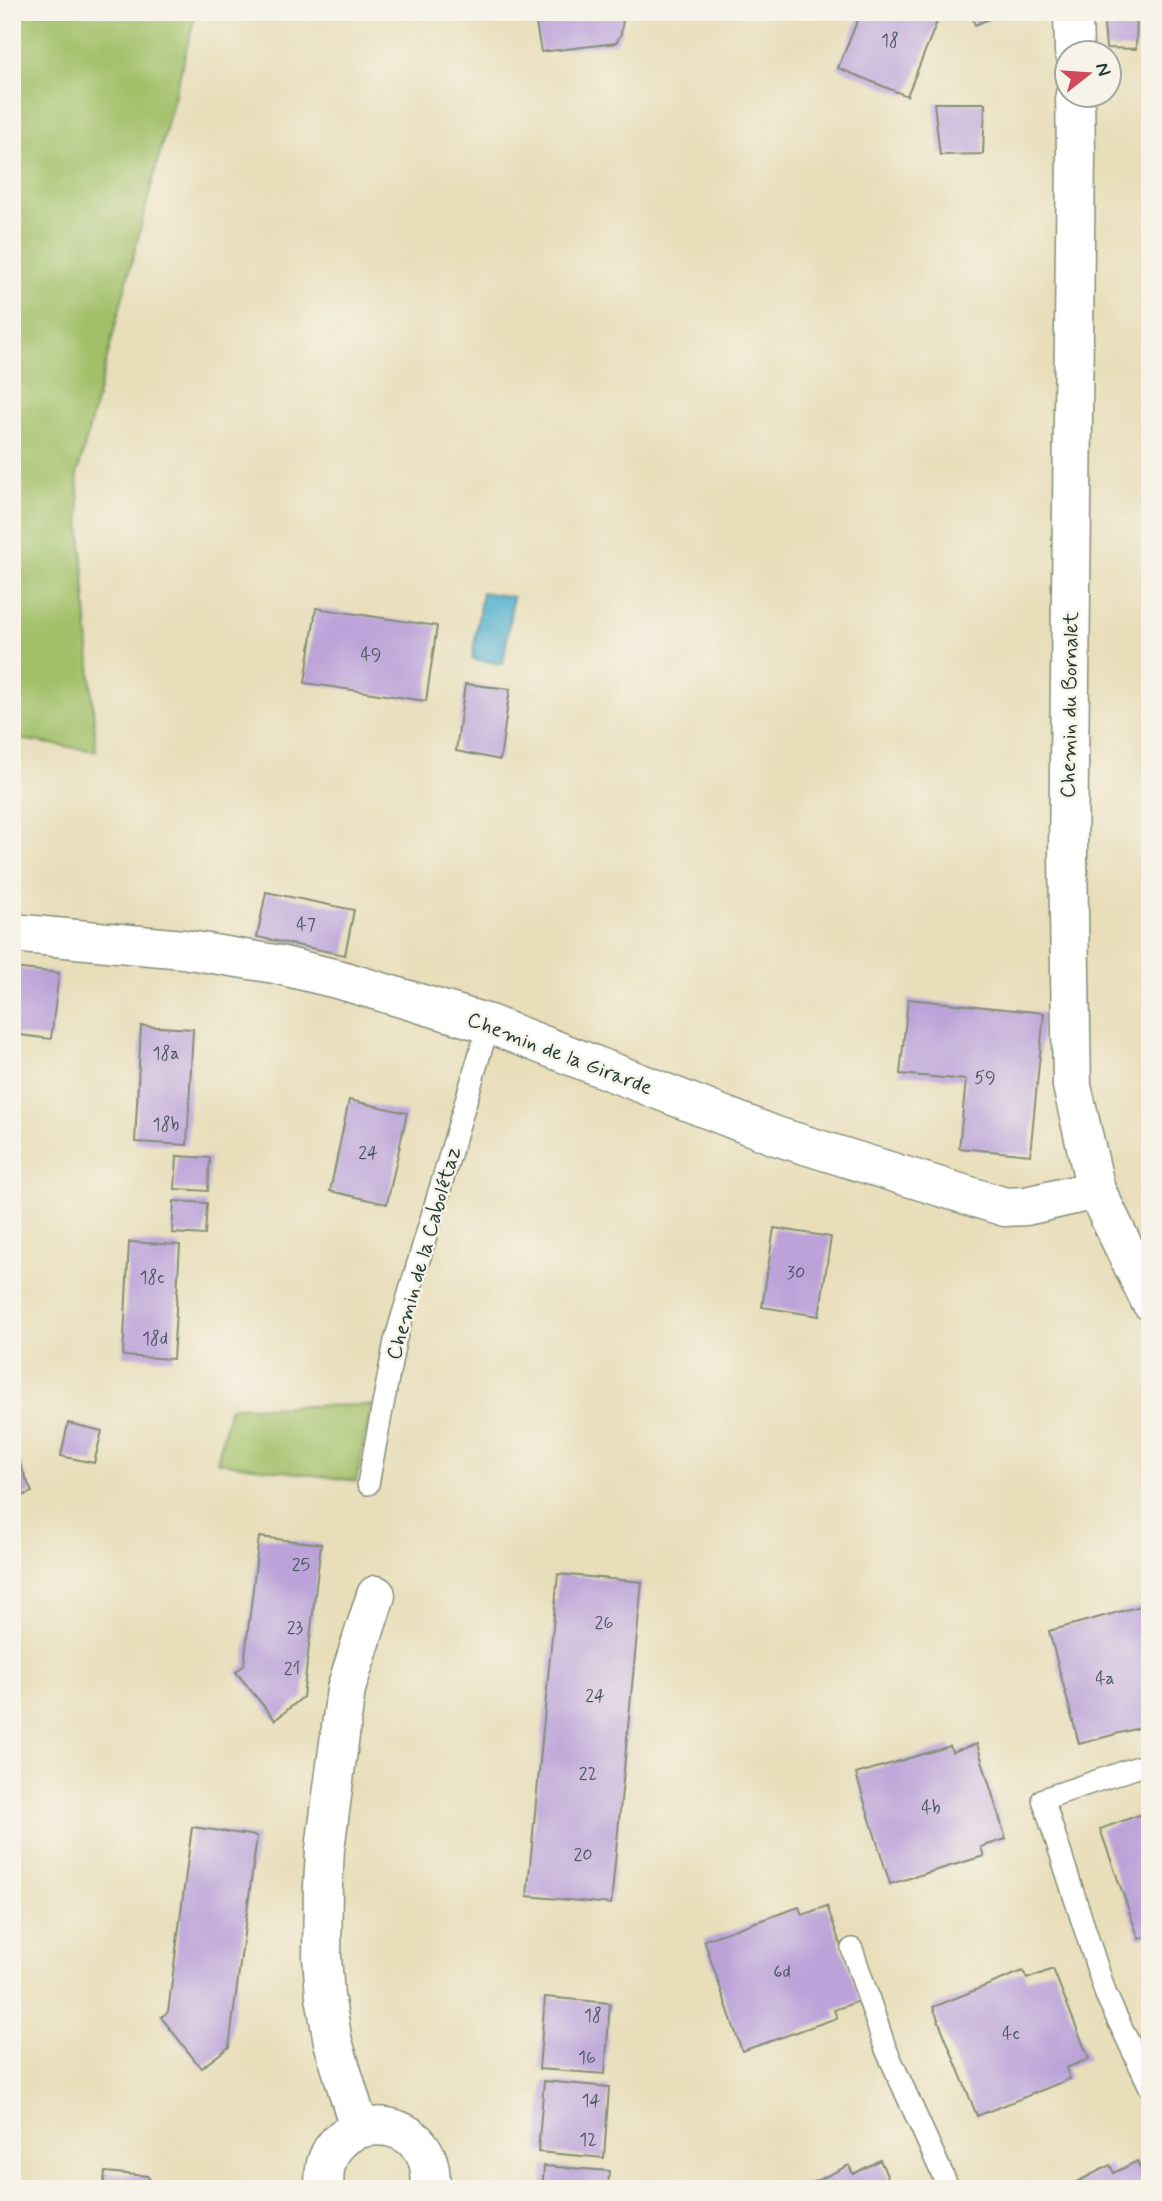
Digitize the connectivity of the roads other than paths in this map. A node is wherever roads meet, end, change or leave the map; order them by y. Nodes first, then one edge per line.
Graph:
1 (1073, 12) edge
2 (1074, 38) edge
3 (1075, 108) edge
4 (12, 933) edge
5 (486, 1034) junction
6 (1096, 1190) junction
7 (1150, 1301) edge
8 (369, 1484) dead end
9 (376, 1595) dead end
10 (1150, 1762) edge
11 (852, 1949) dead end
12 (1150, 2087) edge
13 (359, 2128) junction
14 (325, 2189) edge
15 (430, 2189) edge
16 (949, 2189) edge

1 - 2 street
3 - 6 street, Chemin du Bornalet
4 - 5 street, Chemin de la Girarde
5 - 6 street, Chemin de la Girarde
5 - 8 lane, Chemin de la Cabolétaz
6 - 7 street, Chemin du Bornalet
9 - 13 street
10 - 12 lane
11 - 16 lane
13 - 14 street
13 - 15 street

